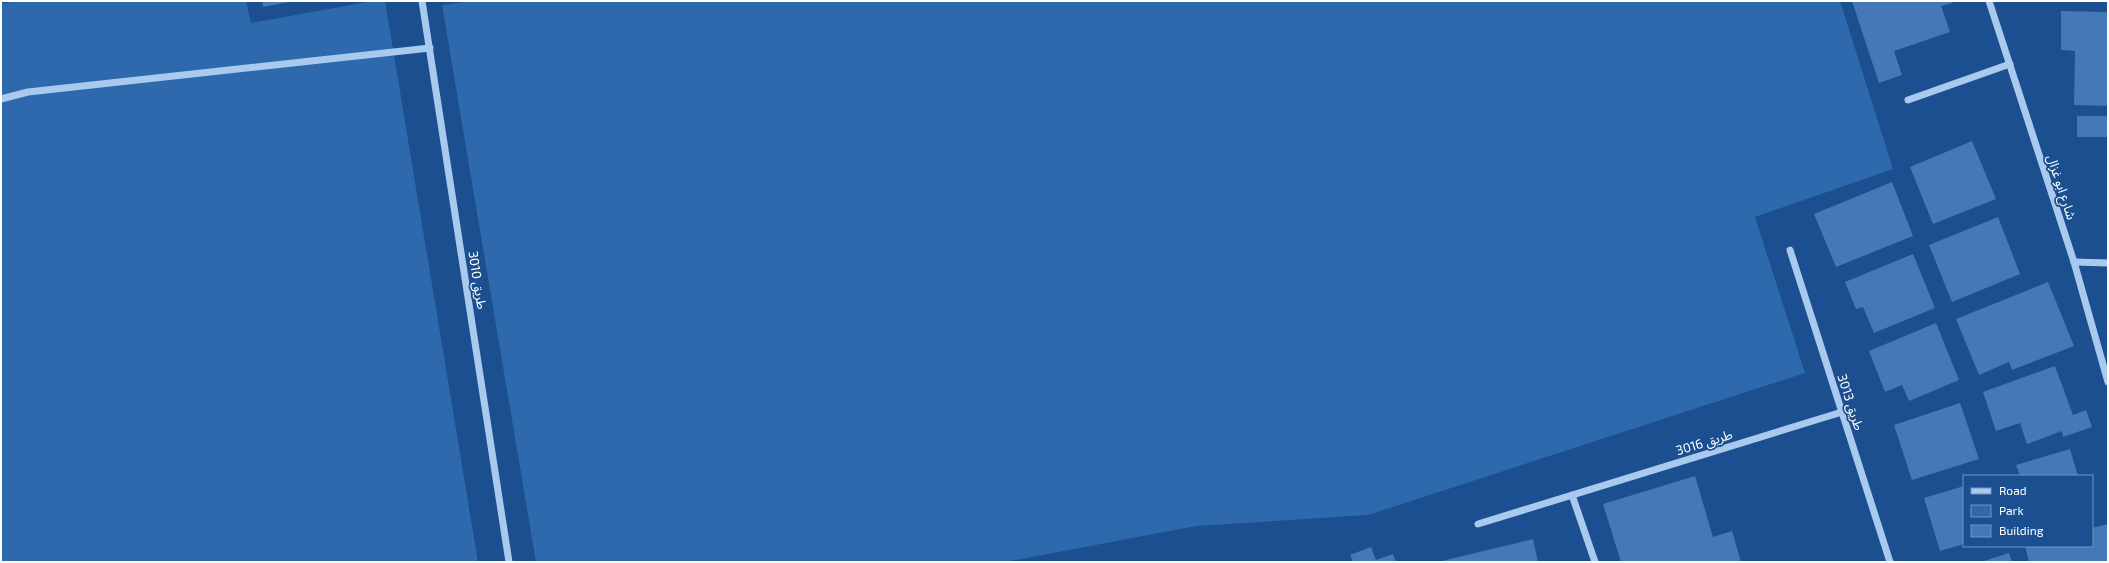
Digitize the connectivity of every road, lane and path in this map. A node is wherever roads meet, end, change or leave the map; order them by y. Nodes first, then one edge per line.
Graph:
1 (422, 1) edge
2 (1989, 1) edge
3 (430, 48) junction
4 (2010, 64) junction
5 (1, 99) edge
6 (1908, 100) dead end
7 (1790, 250) dead end
8 (2074, 262) junction
9 (2108, 263) edge
10 (2108, 382) edge
11 (1842, 412) junction
12 (1572, 495) junction
13 (1478, 524) dead end
14 (509, 562) edge
15 (1595, 562) edge
16 (1890, 562) edge

1 - 3 street, طريق 3010
2 - 4 street, شارع ابو غزال
3 - 5 street
3 - 14 street, طريق 3010
4 - 6 street
4 - 8 street, شارع ابو غزال
7 - 11 street, طريق 3013
8 - 9 street
8 - 10 street, شارع ابو غزال
11 - 12 street, طريق 3016
11 - 16 street, طريق 3013
12 - 13 street, طريق 3016
12 - 15 street

